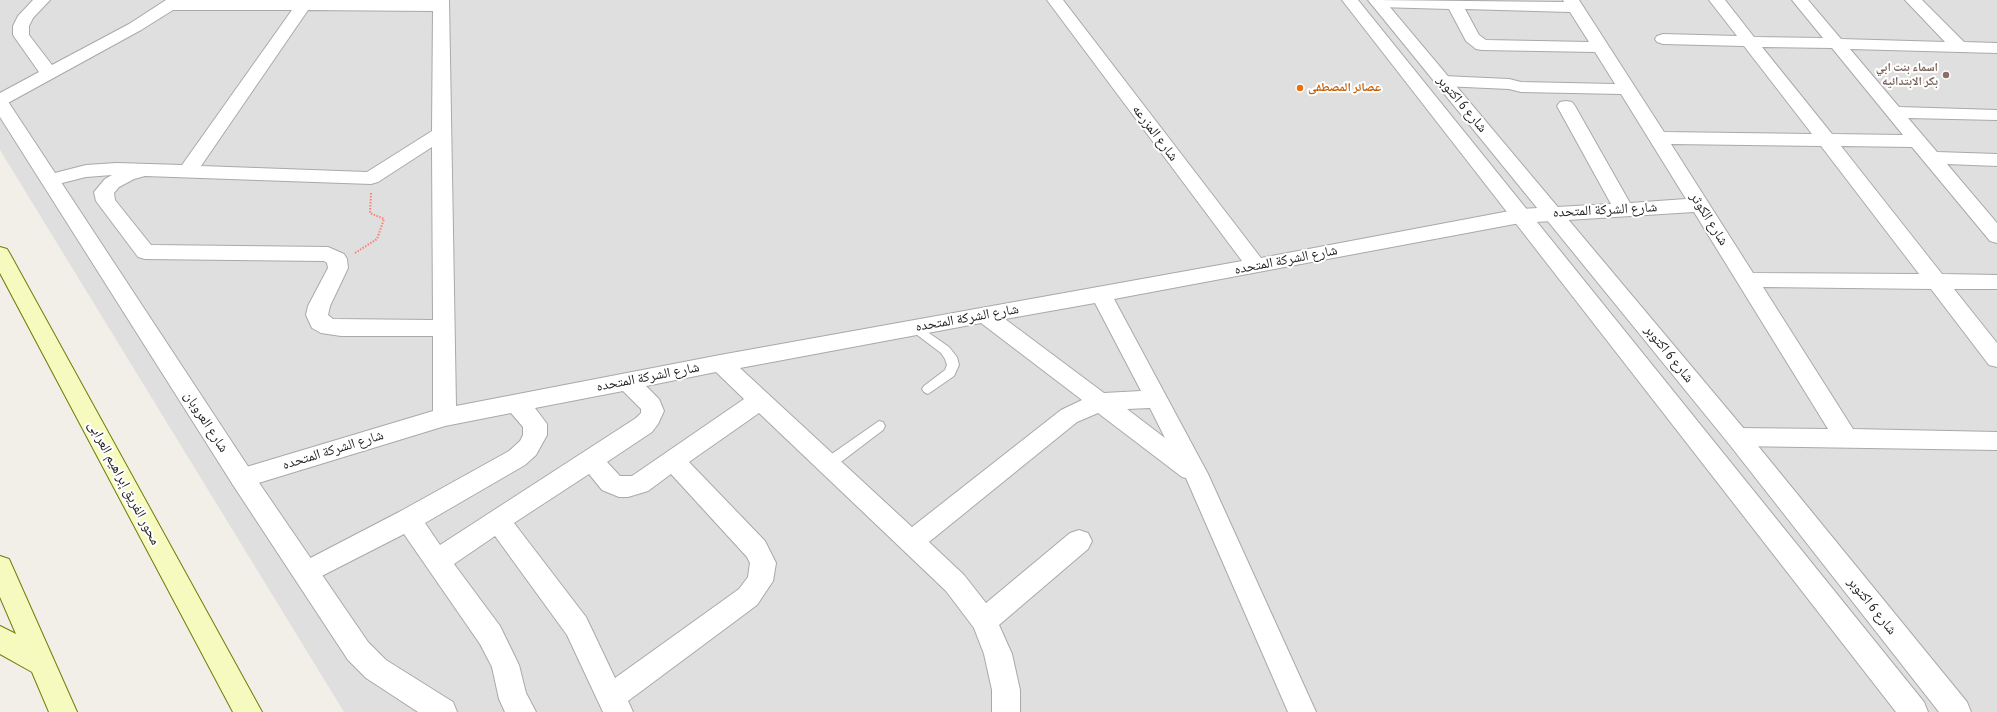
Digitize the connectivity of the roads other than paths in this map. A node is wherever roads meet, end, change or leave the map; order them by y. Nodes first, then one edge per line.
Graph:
1 (42, 0) edge
2 (1055, 0) edge
3 (1350, 0) edge
4 (1717, 0) edge
5 (1800, 0) edge
6 (1913, 0) edge
7 (1377, 1) edge
8 (172, 2) edge
9 (333, 3) edge
10 (441, 3) edge
11 (1455, 4) junction
12 (1574, 4) edge
13 (304, 5) junction
14 (1663, 40) dead end
15 (1750, 42) junction
16 (1836, 44) junction
17 (1601, 46) junction
18 (1959, 47) junction
19 (1997, 48) edge
20 (49, 73) junction
21 (1443, 81) junction
22 (1628, 89) junction
23 (0, 100) edge
24 (0, 103) edge
25 (1566, 106) dead end
26 (1893, 112) junction
27 (1997, 115) edge
28 (441, 133) junction
29 (1658, 138) junction
30 (1826, 140) junction
31 (1917, 141) junction
32 (1931, 158) junction
33 (1997, 160) edge
34 (145, 170) junction
35 (187, 172) junction
36 (50, 180) junction
37 (1700, 205) junction
38 (1624, 209) junction
39 (1554, 213) junction
40 (1520, 216) junction
41 (1997, 236) edge
42 (0, 254) edge
43 (1256, 266) junction
44 (1748, 280) junction
45 (1936, 282) junction
46 (1997, 282) edge
47 (1101, 294) junction
48 (985, 315) junction
49 (445, 328) junction
50 (916, 328) junction
51 (1997, 359) edge
52 (720, 363) junction
53 (626, 381) junction
54 (928, 389) dead end
55 (1155, 399) junction
56 (760, 400) junction
57 (1100, 402) junction
58 (516, 403) junction
59 (445, 417) junction
60 (878, 426) dead end
61 (1738, 437) junction
62 (1847, 438) junction
63 (1997, 441) edge
64 (591, 460) junction
65 (674, 460) junction
66 (828, 464) junction
67 (1196, 474) junction
68 (242, 478) junction
69 (408, 520) junction
70 (498, 521) junction
71 (1078, 541) dead end
72 (911, 542) junction
73 (437, 561) junction
74 (0, 567) edge
75 (306, 573) junction
76 (984, 620) junction
77 (0, 638) edge
78 (41, 663) junction
79 (614, 705) edge
80 (63, 712) edge
81 (248, 712) edge
82 (444, 712) edge
83 (522, 712) edge
84 (1006, 712) edge
85 (1302, 712) edge
86 (1914, 712) edge
87 (1956, 712) edge

1 - 20 street
2 - 43 street, شارع المزرعه
3 - 40 street, شارع 6 اكتوبر
4 - 15 street
5 - 16 street
6 - 18 street
7 - 11 street
7 - 21 street, شارع 6 اكتوبر
8 - 13 street
8 - 20 street
9 - 10 street
9 - 13 street
10 - 28 street
11 - 12 street
11 - 17 street
12 - 17 street, شارع الكوثر
13 - 35 street
14 - 15 street
15 - 16 street
15 - 30 street
16 - 18 street
16 - 26 street
17 - 22 street, شارع الكوثر
18 - 19 street
20 - 23 street
21 - 22 street
21 - 39 street, شارع 6 اكتوبر
22 - 29 street, شارع الكوثر
24 - 36 street, شارع العروبان
25 - 38 street
26 - 27 street
26 - 31 street
28 - 35 street
28 - 49 street
29 - 30 street
29 - 37 street, شارع الكوثر
30 - 31 street
30 - 45 street
31 - 32 street
32 - 33 street
32 - 41 street
34 - 35 street
34 - 36 street
34 - 49 street
36 - 68 street, شارع العروبان
37 - 38 street, شارع الشركة المتحده
37 - 44 street, شارع الكوثر
38 - 39 street, شارع الشركة المتحده
39 - 40 street, شارع الشركة المتحده
39 - 61 street, شارع 6 اكتوبر
40 - 43 street, شارع الشركة المتحده
40 - 86 street, شارع 6 اكتوبر
42 - 81 main road, محور الفريق إبراهيم العرابى
43 - 47 street, شارع الشركة المتحده
44 - 45 street
44 - 62 street, شارع الكوثر
45 - 46 street
45 - 51 street
47 - 48 street, شارع الشركة المتحده
47 - 55 street
48 - 50 street, شارع الشركة المتحده
48 - 57 street
49 - 59 street
50 - 52 street, شارع الشركة المتحده
50 - 54 lane
52 - 53 street, شارع الشركة المتحده
52 - 56 street
53 - 58 street, شارع الشركة المتحده
53 - 64 street
55 - 57 street
55 - 67 street
56 - 65 street
56 - 66 street
57 - 67 street
57 - 72 street
58 - 59 street, شارع الشركة المتحده
58 - 69 street
59 - 68 street, شارع الشركة المتحده
60 - 66 lane
61 - 62 street
61 - 87 street, شارع 6 اكتوبر
62 - 63 street
64 - 65 street
64 - 70 street
65 - 79 street
66 - 72 street
67 - 85 street
68 - 75 street, شارع العروبان
69 - 73 street
69 - 75 street
70 - 73 street
70 - 79 street
71 - 76 street
72 - 76 street
73 - 83 street
74 - 78 main road
75 - 82 street, شارع العروبان
76 - 84 street
77 - 78 main road
78 - 80 main road

